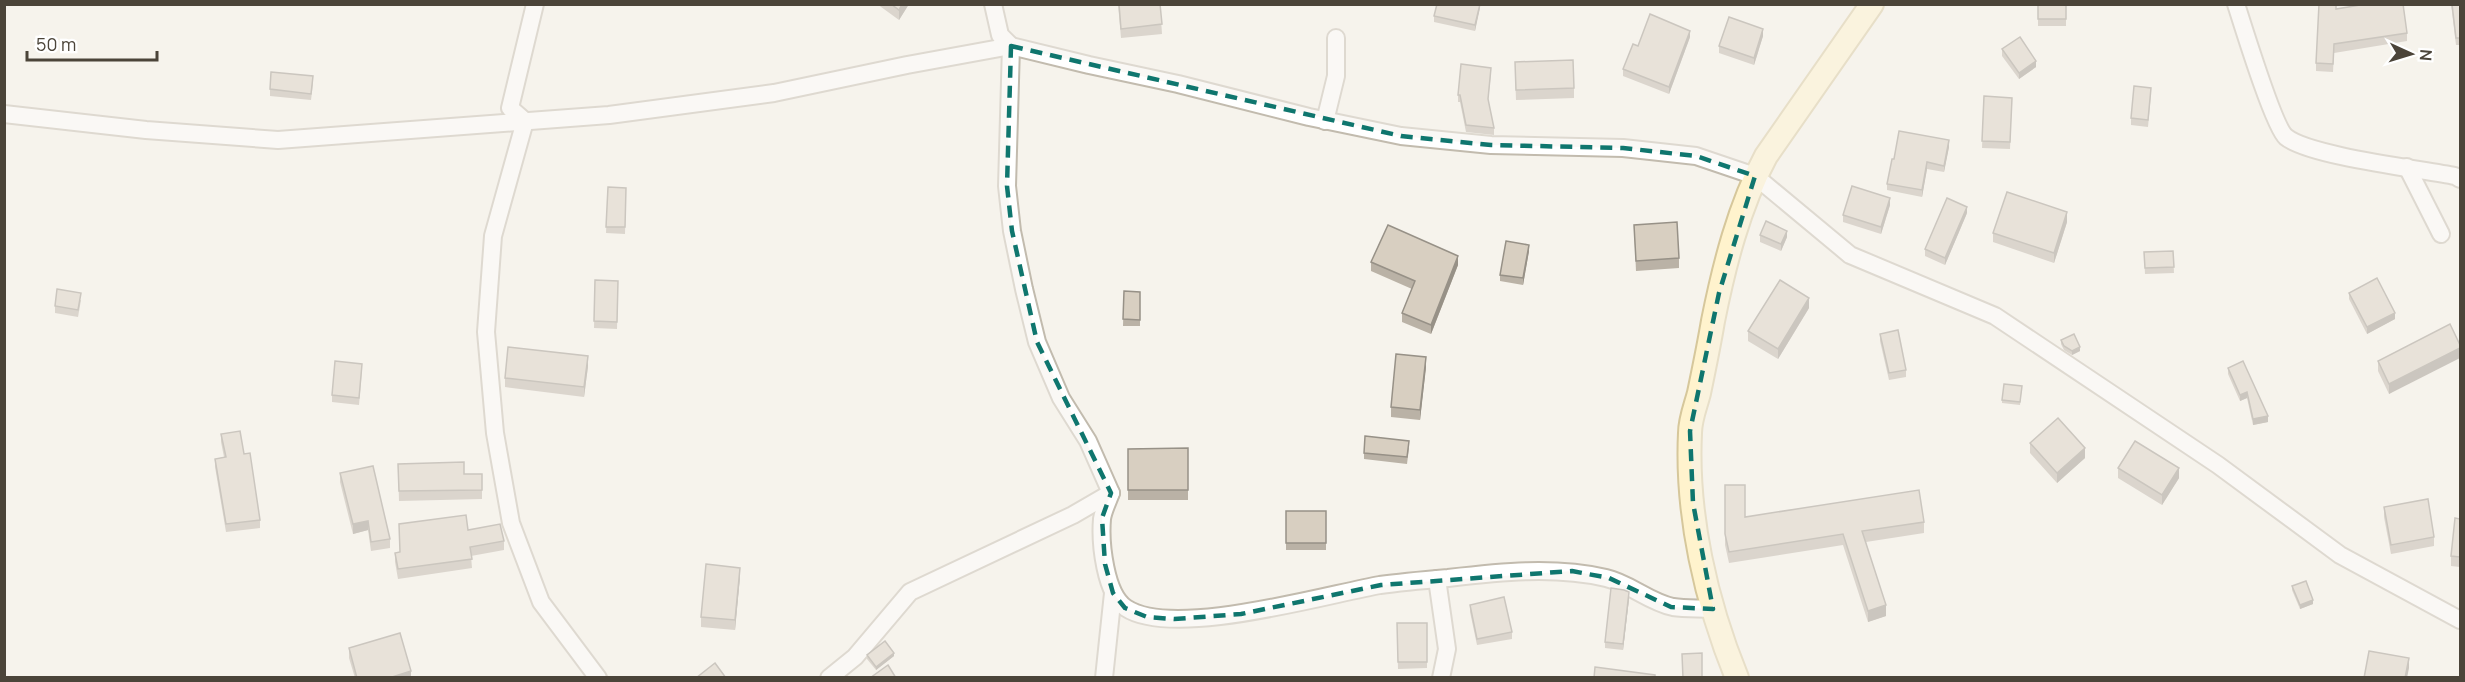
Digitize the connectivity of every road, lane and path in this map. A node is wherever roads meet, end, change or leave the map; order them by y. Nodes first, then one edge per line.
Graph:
1 (535, 4) edge
2 (993, 4) edge
3 (1872, 4) edge
4 (2236, 4) edge
5 (1336, 38) dead end
6 (1011, 46) junction
7 (4, 114) edge
8 (525, 121) junction
9 (1325, 121) junction
10 (2407, 167) junction
11 (1755, 176) junction
12 (2460, 179) edge
13 (2440, 234) dead end
14 (1111, 493) junction
15 (1437, 579) junction
16 (1113, 593) junction
17 (1713, 609) junction
18 (2460, 620) edge
19 (598, 678) edge
20 (829, 678) edge
21 (1104, 678) edge
22 (1441, 678) edge
23 (1737, 678) edge

1 - 8 street
2 - 6 street
3 - 11 street
4 - 10 street
5 - 9 street
6 - 8 street
6 - 9 street
6 - 14 street
7 - 8 street
8 - 19 street
9 - 11 street
10 - 12 street
10 - 13 street
11 - 17 street
11 - 18 street
14 - 16 street
14 - 20 street
15 - 16 street
15 - 17 street
15 - 22 street
16 - 21 street
17 - 23 street

